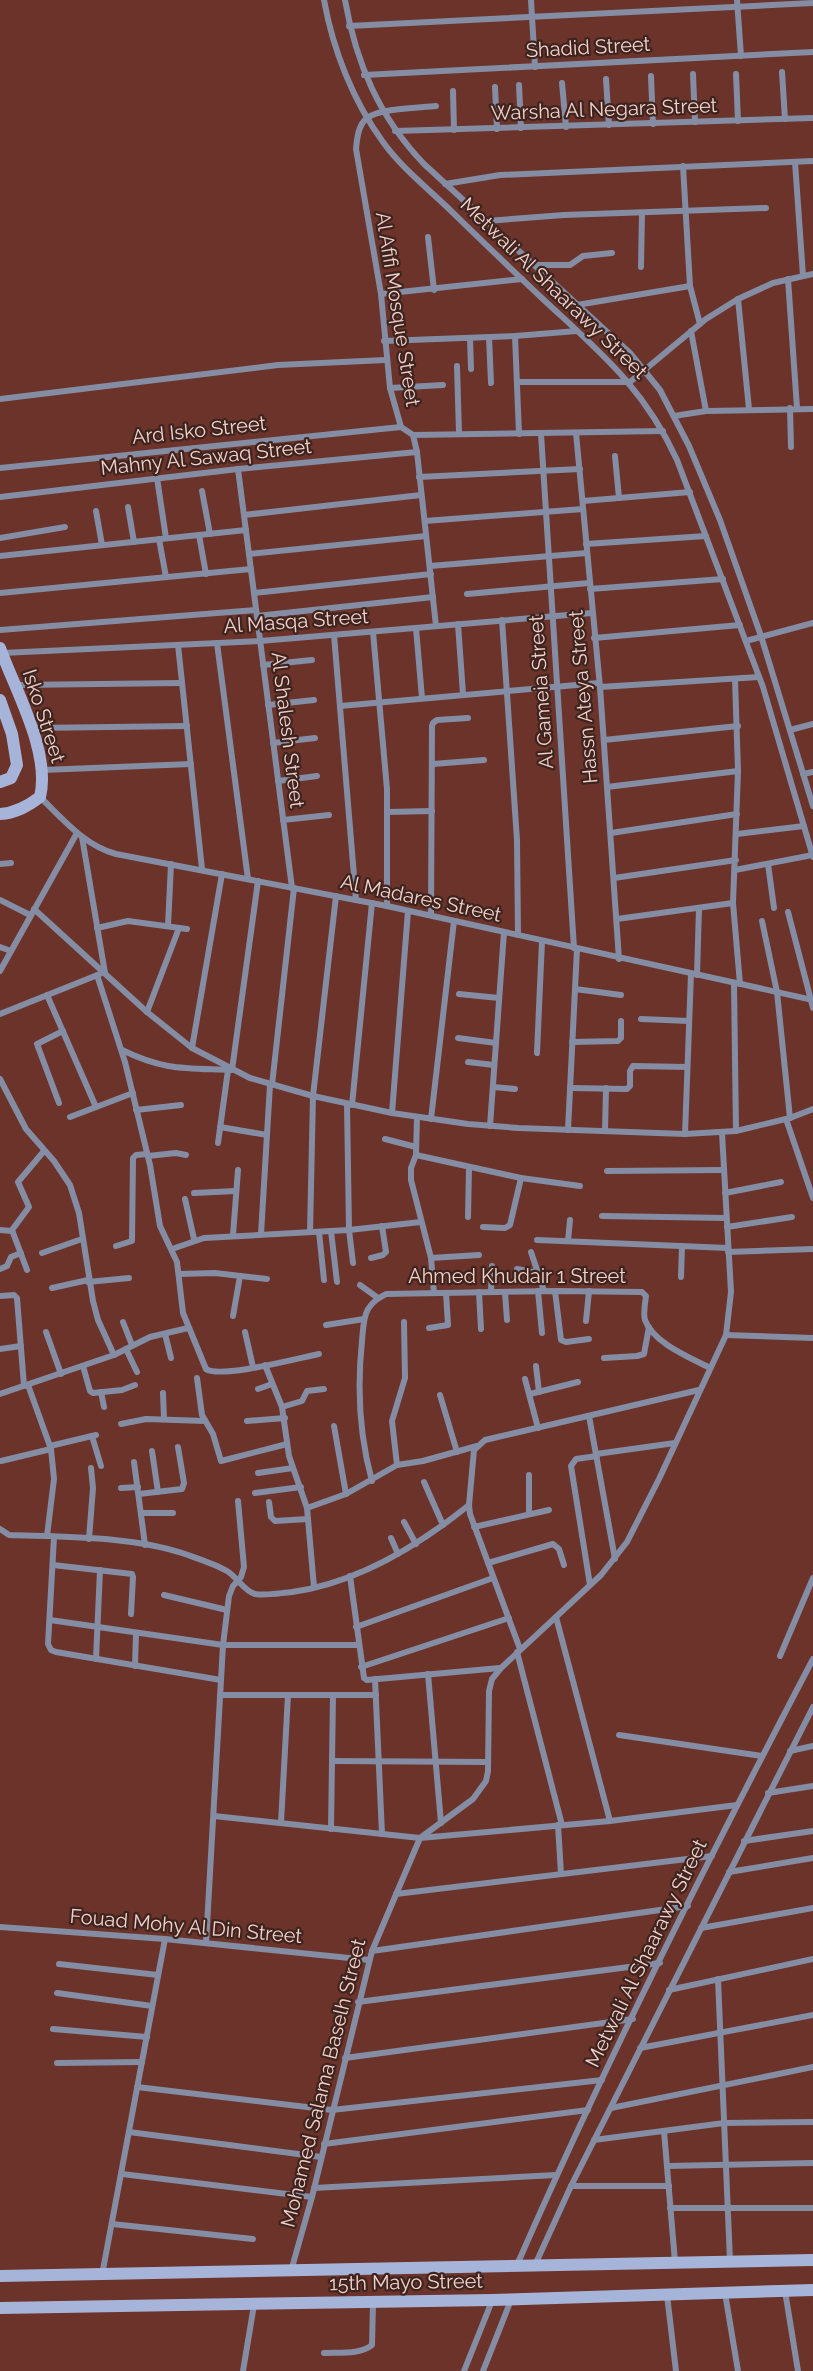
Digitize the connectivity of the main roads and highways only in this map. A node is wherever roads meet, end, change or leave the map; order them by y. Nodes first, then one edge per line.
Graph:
1 (1, 650) edge
2 (1, 708) edge
3 (0, 782) edge
4 (0, 814) edge
5 (813, 2260) edge
6 (0, 2276) edge
7 (813, 2290) edge
8 (0, 2308) edge

1 - 4 main road, Isko Street
2 - 3 main road, Isko Street
5 - 6 main road, 15th Mayo Street
7 - 8 main road, 15th Mayo Street

